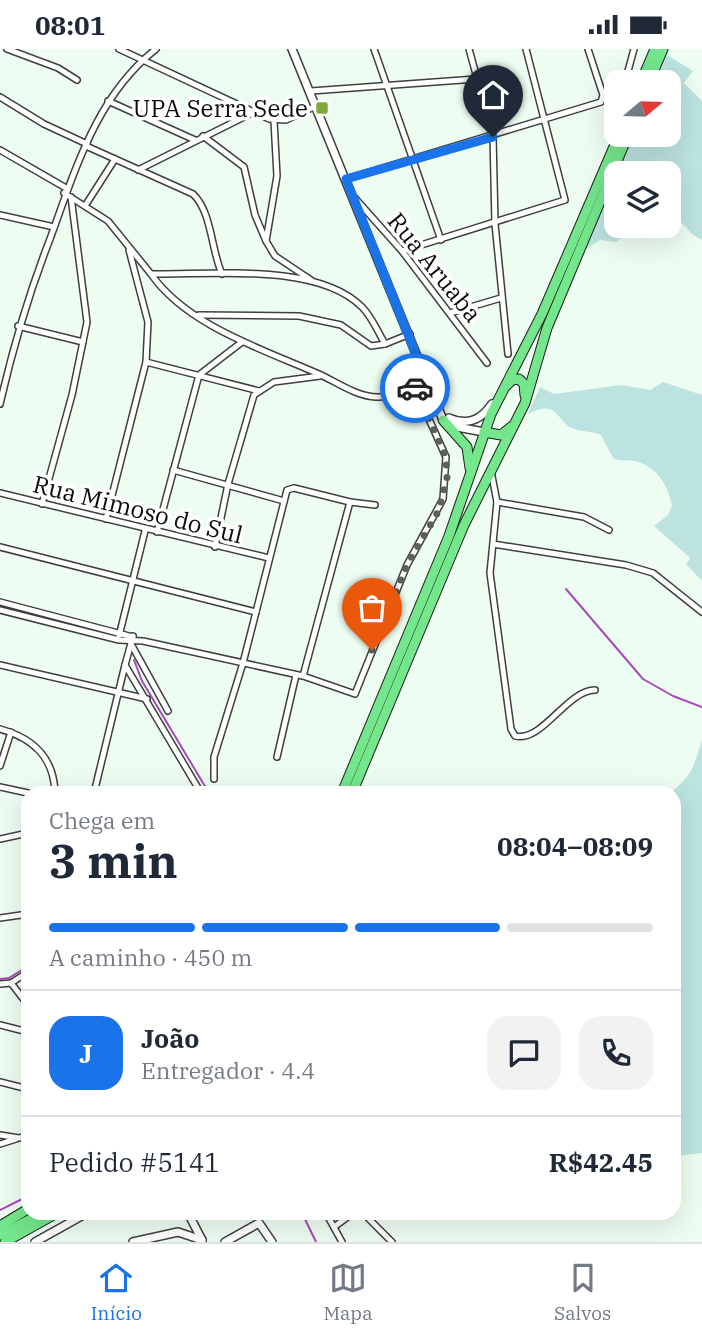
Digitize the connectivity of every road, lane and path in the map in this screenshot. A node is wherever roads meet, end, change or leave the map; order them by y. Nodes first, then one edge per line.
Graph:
1 (6, 49) edge
2 (119, 49) edge
3 (156, 49) edge
4 (292, 49) edge
5 (374, 49) edge
6 (468, 49) edge
7 (526, 49) edge
8 (588, 49) edge
9 (634, 49) edge
10 (655, 49) edge
11 (663, 49) edge
12 (140, 61) junction
13 (628, 70) edge
14 (646, 70) edge
15 (654, 70) edge
16 (476, 79) junction
17 (76, 81) dead end
18 (387, 87) junction
19 (311, 91) junction
20 (0, 97) edge
21 (108, 101) junction
22 (316, 106) junction
23 (254, 112) junction
24 (545, 120) junction
25 (274, 121) junction
26 (203, 136) junction
27 (493, 137) junction
28 (195, 140) junction
29 (87, 145) junction
30 (614, 147) edge
31 (623, 147) edge
32 (0, 150) edge
33 (116, 159) junction
34 (414, 160) junction
35 (138, 170) junction
36 (346, 179) junction
37 (65, 190) junction
38 (352, 195) junction
39 (71, 197) junction
40 (85, 206) junction
41 (0, 215) edge
42 (495, 224) junction
43 (54, 227) junction
44 (441, 240) junction
45 (266, 241) junction
46 (127, 246) junction
47 (402, 251) junction
48 (151, 274) junction
49 (222, 274) junction
50 (312, 281) junction
51 (500, 298) junction
52 (450, 313) junction
53 (200, 315) junction
54 (19, 325) junction
55 (410, 334) junction
56 (83, 342) junction
57 (242, 342) junction
58 (385, 344) junction
59 (508, 354) dead end
60 (146, 362) junction
61 (487, 363) dead end
62 (199, 375) junction
63 (322, 375) junction
64 (427, 382) junction
65 (415, 388) junction
66 (259, 391) junction
67 (501, 391) junction
68 (525, 403) junction
69 (0, 404) edge
70 (438, 409) junction
71 (519, 418) junction
72 (443, 420) junction
73 (484, 432) junction
74 (173, 470) junction
75 (491, 471) junction
76 (471, 477) junction
77 (228, 484) junction
78 (0, 493) edge
79 (284, 501) junction
80 (350, 502) junction
81 (497, 502) junction
82 (42, 505) junction
83 (375, 505) dead end
84 (106, 519) junction
85 (609, 530) dead end
86 (145, 531) junction
87 (157, 533) junction
88 (492, 544) junction
89 (0, 547) edge
90 (215, 547) junction
91 (269, 558) junction
92 (133, 581) junction
93 (0, 602) edge
94 (0, 610) edge
95 (256, 612) junction
96 (702, 612) edge
97 (119, 636) junction
98 (131, 641) junction
99 (243, 663) junction
100 (0, 665) edge
101 (125, 665) junction
102 (299, 676) junction
103 (595, 690) dead end
104 (119, 694) junction
105 (147, 699) junction
106 (168, 711) dead end
107 (0, 729) edge
108 (11, 732) junction
109 (277, 757) dead end
110 (0, 766) edge
111 (214, 779) dead end
112 (53, 786) edge
113 (95, 786) edge
114 (197, 786) edge
115 (345, 786) edge
116 (355, 786) edge
117 (0, 787) edge
118 (21, 792) edge
119 (21, 834) edge
120 (0, 839) edge
121 (21, 915) edge
122 (0, 918) edge
123 (21, 977) edge
124 (11, 983) junction
125 (0, 984) edge
126 (21, 996) edge
127 (0, 1025) edge
128 (21, 1030) edge
129 (0, 1082) edge
130 (21, 1087) edge
131 (0, 1135) edge
132 (19, 1138) joint
133 (0, 1144) edge
134 (21, 1213) edge
135 (29, 1220) edge
136 (44, 1220) edge
137 (74, 1220) edge
138 (192, 1220) edge
139 (330, 1220) edge
140 (344, 1220) edge
141 (370, 1220) edge
142 (194, 1225) junction
143 (0, 1226) edge
144 (334, 1227) junction
145 (178, 1232) junction
146 (0, 1235) edge
147 (204, 1241) edge
148 (5, 1242) edge
149 (35, 1242) edge
150 (134, 1242) edge
151 (225, 1242) edge
152 (272, 1242) edge
153 (342, 1242) edge
154 (392, 1242) edge

1 - 17 street
2 - 12 street
3 - 12 street
4 - 19 street
5 - 18 street
6 - 16 street
7 - 24 street
8 - 24 street
9 - 13 street
10 - 14 main road
11 - 15 main road
12 - 21 street
12 - 23 street
16 - 18 street
16 - 27 street
18 - 19 street
18 - 34 street
19 - 22 street
20 - 29 street
21 - 28 street
21 - 29 street
22 - 25 street
22 - 36 street
23 - 25 street
23 - 26 street
24 - 27 street
24 - 42 street
25 - 45 street
26 - 28 street
26 - 45 street
27 - 34 street
27 - 42 street
28 - 35 street
29 - 33 street
29 - 37 street
30 - 67 main road
31 - 68 main road
32 - 37 street
33 - 35 street
33 - 40 street
34 - 36 street
34 - 44 street
35 - 49 street
36 - 38 street
37 - 39 street
37 - 43 street
38 - 47 street, Rua Aruaba
38 - 55 street
39 - 40 street
39 - 56 street
40 - 46 street
41 - 43 street
42 - 44 street
42 - 51 street
43 - 54 street
44 - 47 street
45 - 50 street
46 - 48 street
46 - 60 street
47 - 52 street, Rua Aruaba
48 - 49 street
48 - 53 street
49 - 50 street
50 - 58 street
51 - 52 street
51 - 59 street
52 - 61 street, Rua Aruaba
53 - 57 street
53 - 58 street
54 - 56 street
54 - 69 street
55 - 58 street
55 - 64 street
56 - 82 street
57 - 62 street
57 - 63 street
60 - 62 street
60 - 84 street
62 - 66 street
62 - 74 street
63 - 65 street
63 - 66 street
64 - 65 street
64 - 70 street
65 - 102 street
66 - 77 street
67 - 68 main road
67 - 70 street
67 - 73 main road
68 - 71 main road
70 - 72 street
71 - 73 main road
71 - 75 main road
72 - 73 street
72 - 76 main road
73 - 76 main road
74 - 77 street
74 - 87 street
75 - 81 street
75 - 116 main road
76 - 115 main road
77 - 79 street
77 - 90 street
78 - 82 street, Rua Mimoso do Sul
79 - 80 street
79 - 91 street
80 - 83 street
80 - 102 street
81 - 85 street
81 - 88 street
82 - 84 street, Rua Mimoso do Sul
84 - 86 street, Rua Mimoso do Sul
86 - 87 street, Rua Mimoso do Sul
86 - 92 street
87 - 90 street, Rua Mimoso do Sul
88 - 96 street
88 - 103 street
89 - 92 street
90 - 91 street, Rua Mimoso do Sul
91 - 95 street
92 - 95 street
92 - 97 street
93 - 97 street
94 - 97 street
95 - 99 street
97 - 98 street
98 - 99 street
98 - 101 street
98 - 106 street
99 - 102 street
99 - 111 street
100 - 104 street
101 - 104 street
101 - 105 street
102 - 109 street
104 - 105 street
104 - 113 street
105 - 114 street
107 - 108 street
108 - 110 street
108 - 112 street
117 - 118 street
119 - 120 street
121 - 122 street
123 - 124 street
124 - 125 street
124 - 126 street
127 - 128 street
129 - 130 street
131 - 132 street
132 - 133 street
134 - 143 main road
135 - 146 main road
136 - 148 main road
137 - 149 street
138 - 142 street
139 - 144 street
140 - 144 street
141 - 154 street
142 - 145 street
142 - 147 street
144 - 153 street
145 - 147 street
145 - 150 street
151 - 152 street

